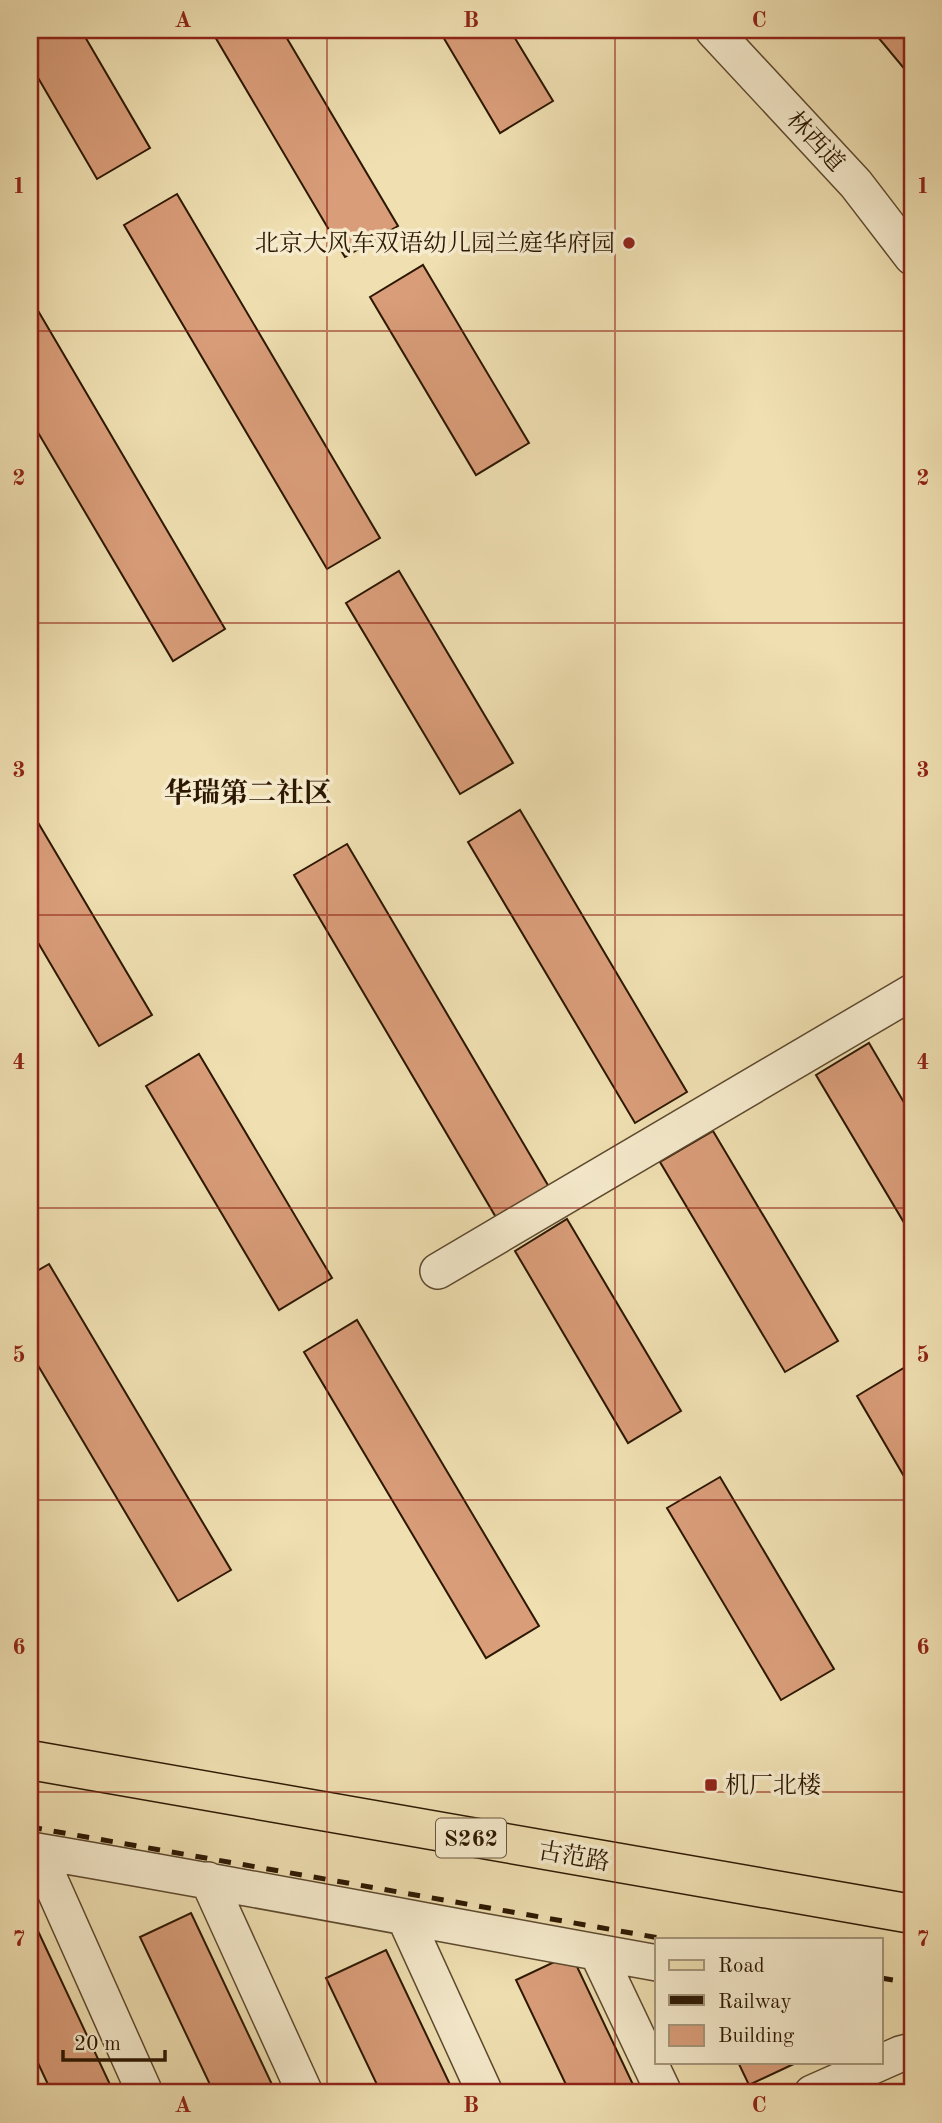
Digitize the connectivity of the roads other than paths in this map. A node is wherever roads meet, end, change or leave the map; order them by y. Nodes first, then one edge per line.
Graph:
1 (713, 30) edge
2 (912, 257) edge
3 (912, 992) edge
4 (438, 1271) dead end
5 (30, 1760) edge
6 (208, 1880) junction
7 (912, 1914) edge
8 (405, 1918) junction
9 (597, 1952) junction
10 (655, 1963) edge
11 (912, 2051) edge
12 (865, 2075) edge
13 (145, 2093) edge
14 (305, 2093) edge
15 (485, 2093) edge
16 (664, 2093) edge
17 (812, 2093) edge

1 - 2 street, 林西道
3 - 4 street
5 - 7 main road, 古范路 / S262
6 - 8 street
6 - 13 street
6 - 14 street
8 - 9 street
8 - 15 street
9 - 10 street
9 - 16 street
11 - 12 street
12 - 17 street

